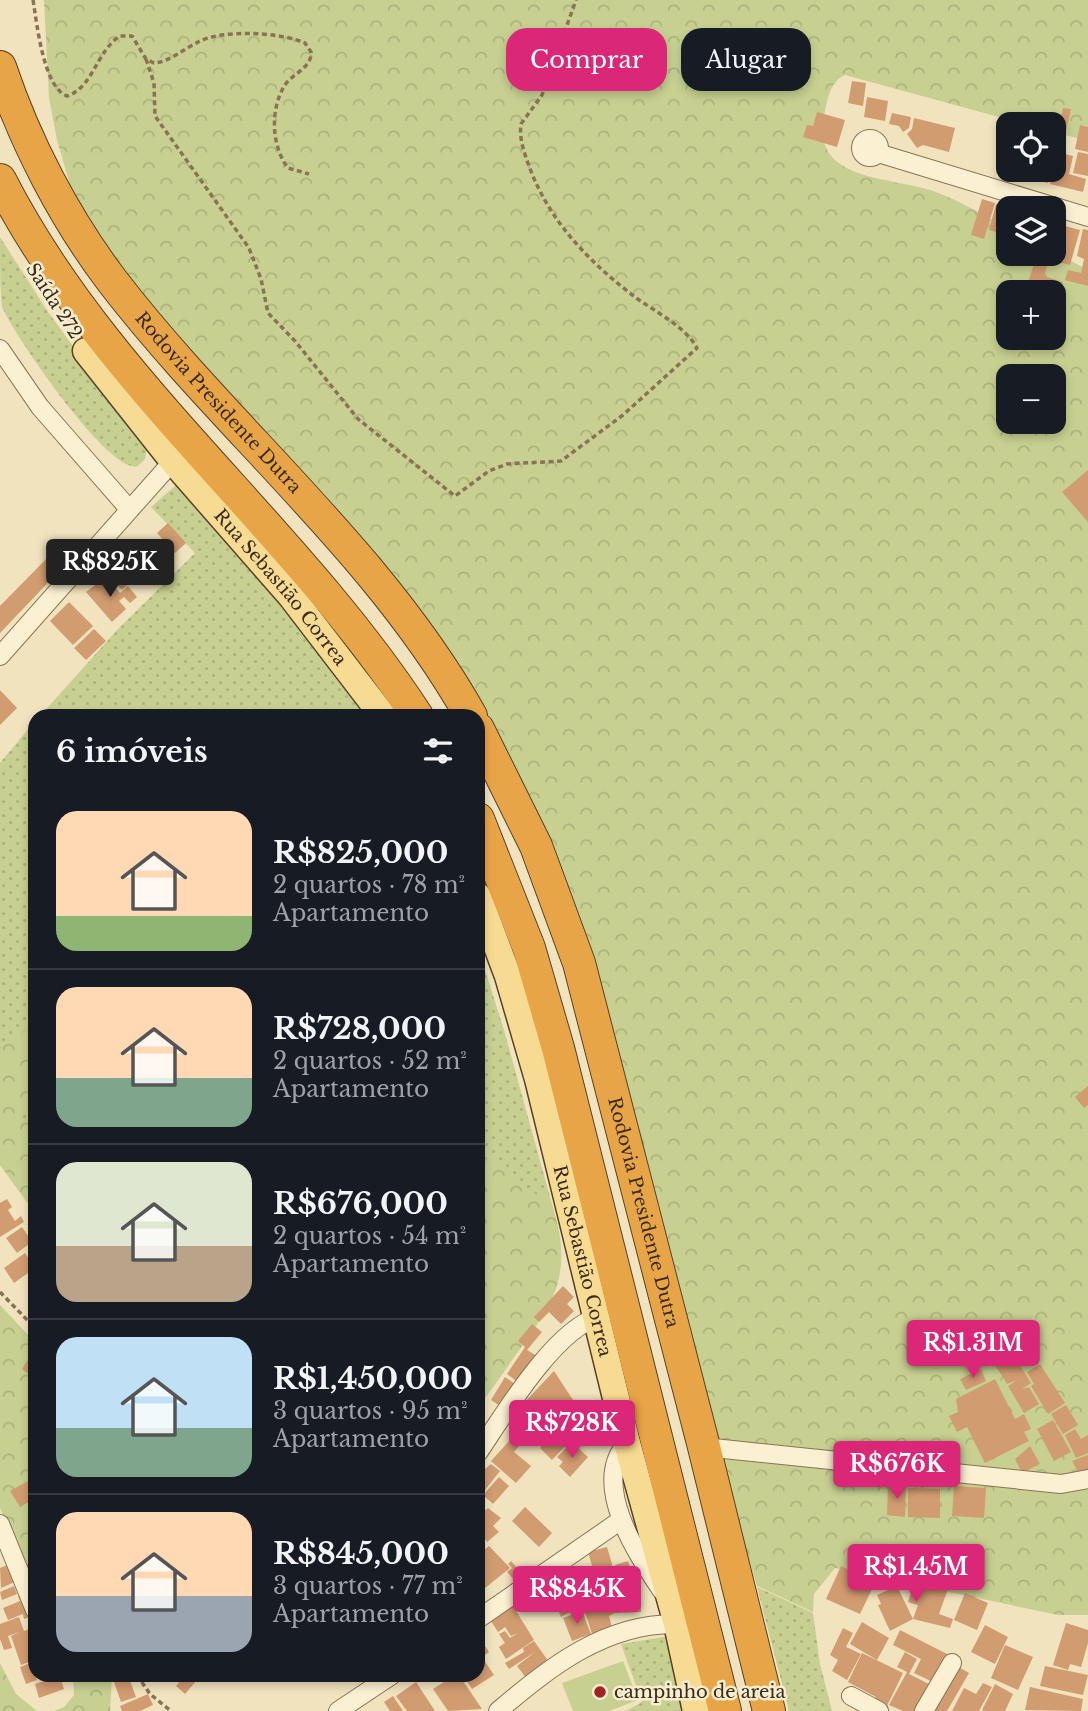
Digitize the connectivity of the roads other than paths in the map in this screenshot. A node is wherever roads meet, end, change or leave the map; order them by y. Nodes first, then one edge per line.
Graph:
1 (0, 66) edge
2 (878, 153) dead end
3 (0, 180) edge
4 (0, 215) edge
5 (1088, 217) edge
6 (0, 349) edge
7 (86, 351) joint
8 (173, 461) junction
9 (129, 509) junction
10 (0, 656) edge
11 (378, 709) edge
12 (412, 709) edge
13 (466, 709) edge
14 (485, 743) edge
15 (485, 838) edge
16 (485, 915) edge
17 (598, 1317) junction
18 (485, 1443) edge
19 (627, 1443) junction
20 (704, 1447) junction
21 (1088, 1479) edge
22 (621, 1520) junction
23 (0, 1524) edge
24 (28, 1593) edge
25 (485, 1614) edge
26 (674, 1614) junction
27 (952, 1663) dead end
28 (382, 1682) edge
29 (851, 1696) dead end
30 (338, 1711) edge
31 (498, 1711) edge
32 (696, 1711) edge
33 (725, 1711) edge
34 (771, 1711) edge
35 (879, 1711) edge
36 (924, 1711) edge

1 - 13 highway, Rodovia Presidente Dutra
2 - 5 street
3 - 12 highway
4 - 7 highway, Saída 272
6 - 9 street
7 - 8 main road, Rua Sebastião Correa
8 - 9 street
8 - 11 main road, Rua Sebastião Correa
9 - 10 street
14 - 20 highway, Rodovia Presidente Dutra
15 - 33 highway
16 - 17 main road, Rua Sebastião Correa
17 - 18 street
17 - 19 main road, Rua Sebastião Correa
19 - 22 street
19 - 26 main road, Rua Sebastião Correa
20 - 21 street
20 - 34 highway, Rodovia Presidente Dutra
22 - 25 street
22 - 26 street
23 - 24 street
26 - 31 street
26 - 32 main road, Rua Sebastião Correa
27 - 36 street
28 - 30 street
29 - 35 street

